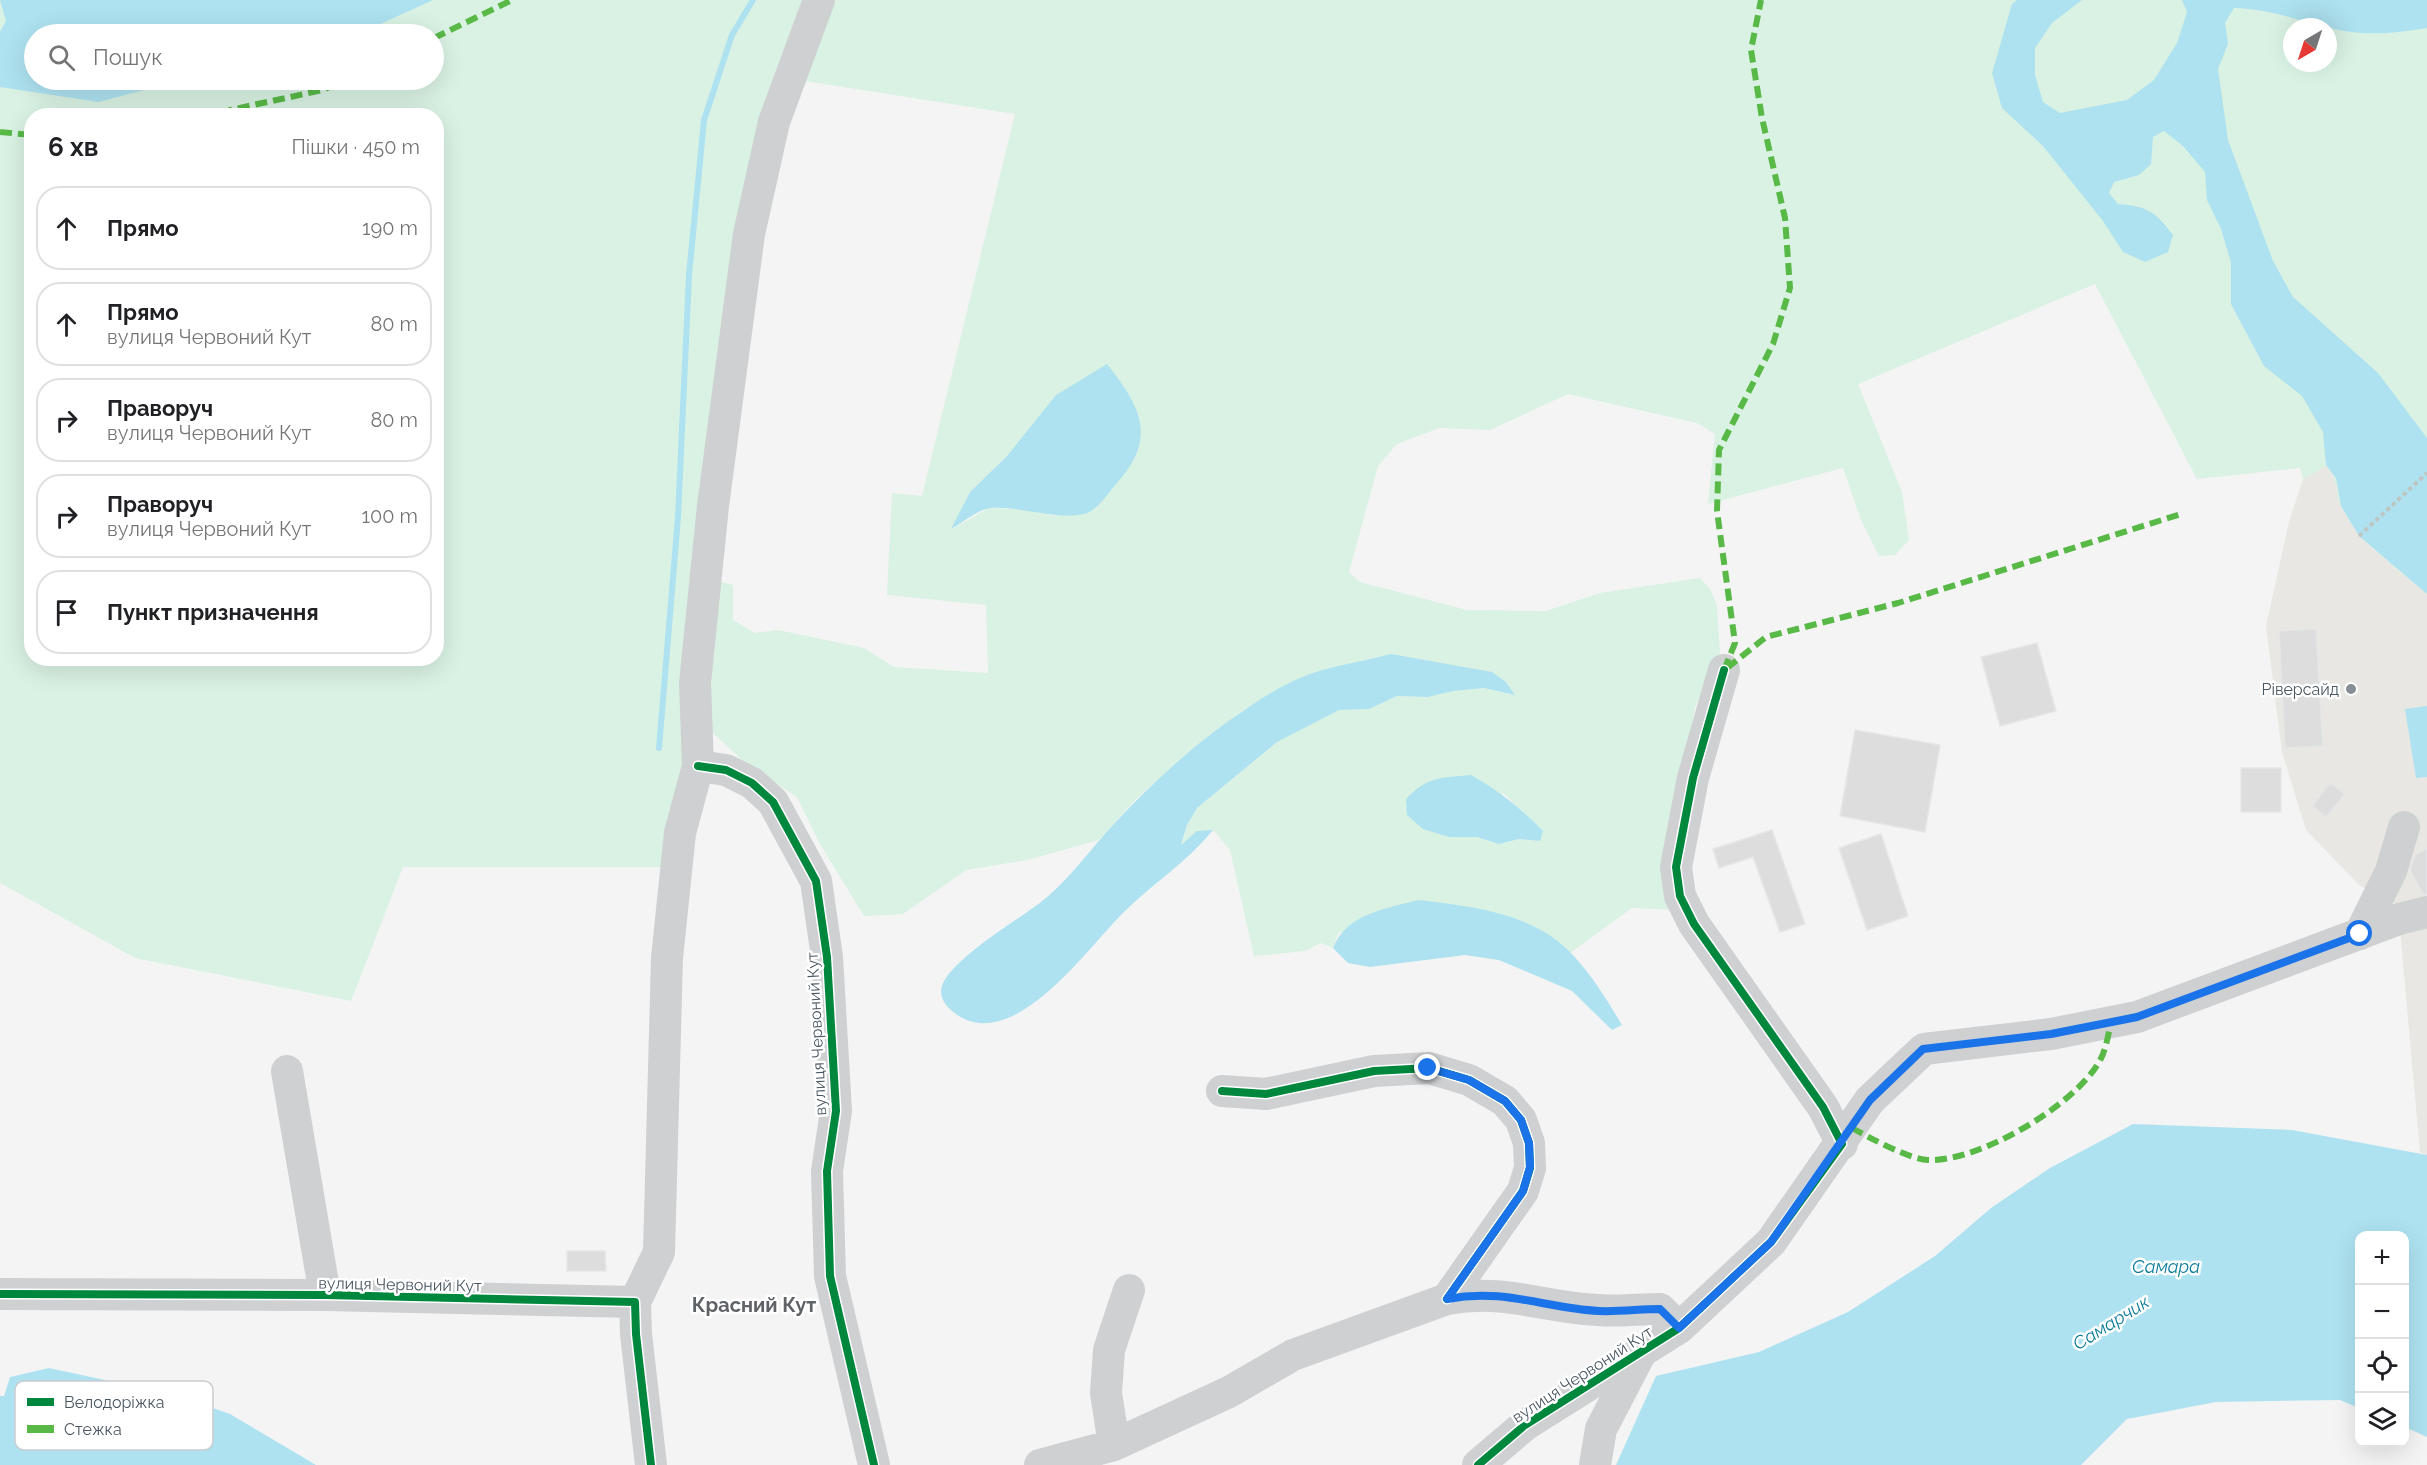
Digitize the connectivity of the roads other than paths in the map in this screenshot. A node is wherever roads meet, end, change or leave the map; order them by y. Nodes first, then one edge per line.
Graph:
1 (819, 0) edge
2 (1724, 670) dead end
3 (698, 766) junction
4 (2404, 827) dead end
5 (2427, 912) edge
6 (2360, 934) junction
7 (286, 1071) dead end
8 (1222, 1091) dead end
9 (1842, 1144) junction
10 (1129, 1290) dead end
11 (0, 1294) edge
12 (326, 1295) junction
13 (1447, 1299) junction
14 (635, 1302) junction
15 (1679, 1328) junction
16 (1640, 1353) junction
17 (1114, 1445) junction
18 (651, 1465) edge
19 (874, 1465) edge
20 (1040, 1465) edge
21 (1478, 1465) edge
22 (1595, 1465) edge

1 - 3 street
2 - 9 street
3 - 14 street
3 - 19 street, вулиця Червоний Кут
4 - 6 street
5 - 6 street, вулиця Червоний Кут
6 - 9 street, вулиця Червоний Кут
7 - 12 street
8 - 13 street
9 - 15 street, вулиця Червоний Кут
10 - 17 street
11 - 12 street, вулиця Червоний Кут
12 - 14 street, вулиця Червоний Кут
13 - 15 street, вулиця Червоний Кут
13 - 17 street, вулиця Червоний Кут
14 - 18 street
15 - 16 street, вулиця Червоний Кут
16 - 21 street, вулиця Червоний Кут
16 - 22 street
17 - 20 street, вулиця Червоний Кут

